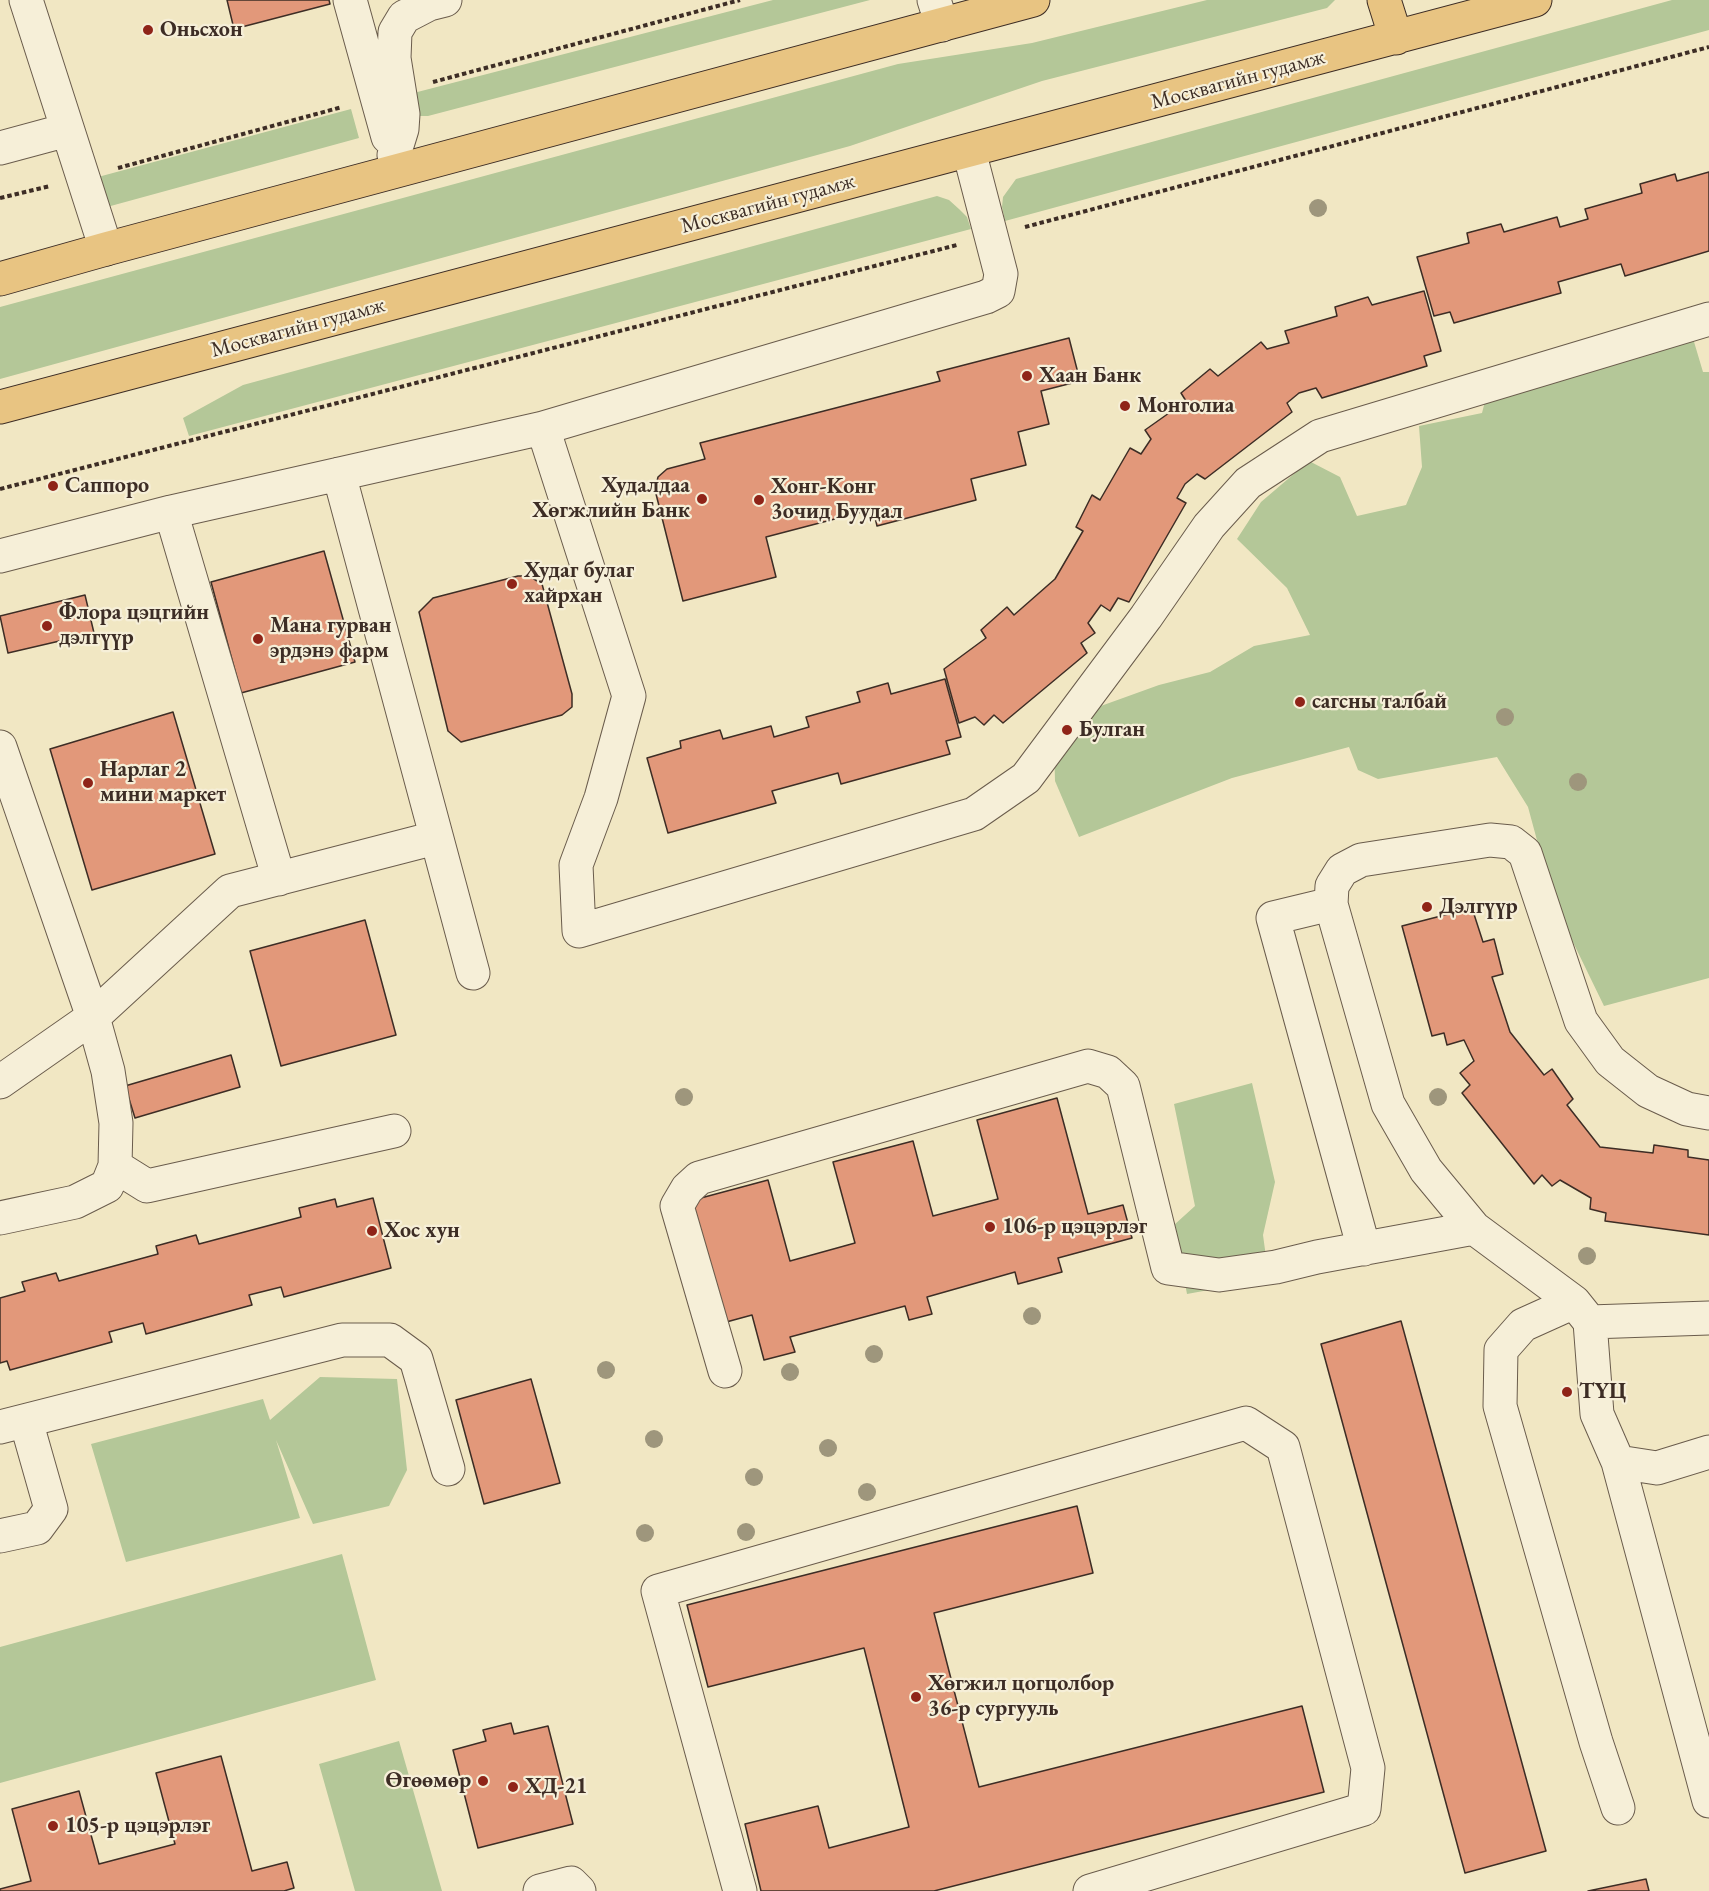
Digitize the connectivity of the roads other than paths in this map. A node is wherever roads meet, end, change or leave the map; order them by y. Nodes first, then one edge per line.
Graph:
1 (26, 0) edge
2 (350, 0) edge
3 (445, 0) edge
4 (1034, 0) edge
5 (1384, 0) edge
6 (1535, 0) edge
7 (938, 12) edge
8 (1396, 38) junction
9 (388, 95) junction
10 (67, 130) junction
11 (0, 148) edge
12 (969, 151) junction
13 (396, 162) junction
14 (106, 249) junction
15 (0, 279) edge
16 (1709, 319) edge
17 (0, 407) edge
18 (543, 428) junction
19 (339, 474) junction
20 (171, 512) junction
21 (0, 556) edge
22 (0, 747) edge
23 (435, 838) junction
24 (279, 879) junction
25 (1330, 904) junction
26 (472, 973) dead end
27 (93, 1017) junction
28 (0, 1082) edge
29 (1709, 1113) edge
30 (394, 1131) dead end
31 (115, 1166) junction
32 (0, 1218) edge
33 (1474, 1228) junction
34 (1364, 1249) junction
35 (1582, 1312) junction
36 (1709, 1318) edge
37 (725, 1371) dead end
38 (13, 1424) edge
39 (1709, 1452) edge
40 (1618, 1462) junction
41 (448, 1469) dead end
42 (0, 1536) edge
43 (1709, 1802) edge
44 (1618, 1808) dead end
45 (540, 1891) edge
46 (579, 1891) edge
47 (740, 1891) edge
48 (1090, 1891) edge

1 - 10 street
2 - 9 street
3 - 9 street
4 - 7 highway
5 - 8 highway
6 - 8 highway, Москвагийн гудамж
7 - 13 highway
8 - 12 highway, Москвагийн гудамж
9 - 13 street
10 - 11 street
10 - 14 street
12 - 17 highway, Москвагийн гудамж
12 - 18 street
13 - 14 highway
14 - 15 highway
16 - 18 street
18 - 19 street
19 - 20 street
19 - 23 street
20 - 21 street
20 - 24 street
22 - 27 street
23 - 24 street
23 - 26 street
24 - 27 street
25 - 29 street
25 - 33 street
25 - 34 street
27 - 28 street
27 - 31 street
30 - 31 street
31 - 32 street
33 - 34 street
33 - 35 street
34 - 37 street
35 - 36 street
35 - 40 street
35 - 44 street
38 - 41 street
38 - 42 street
39 - 40 street
40 - 43 street
45 - 46 street
47 - 48 street

